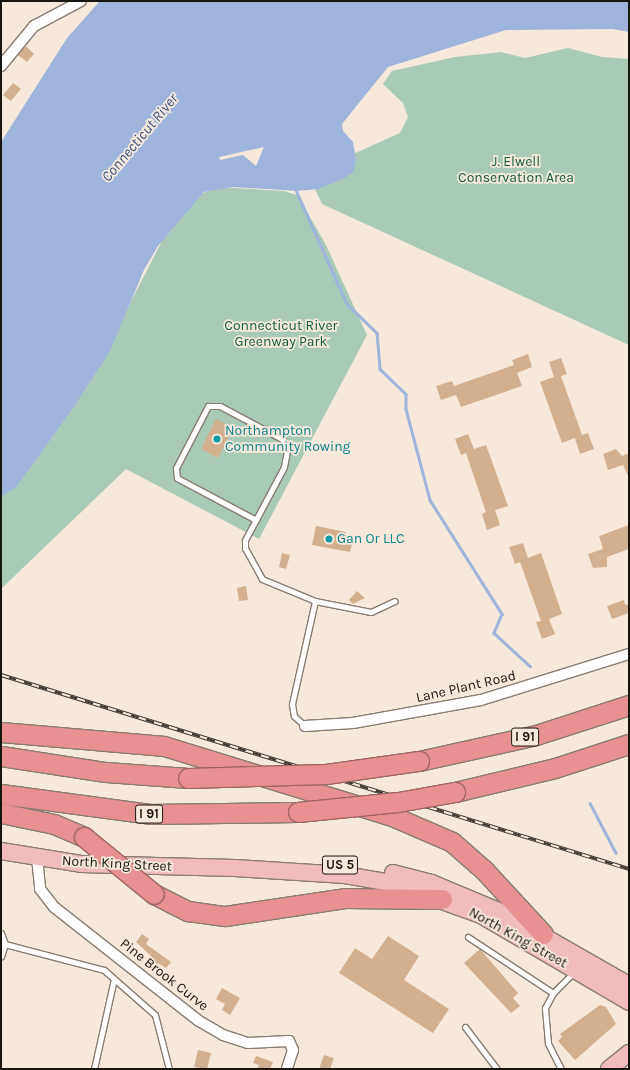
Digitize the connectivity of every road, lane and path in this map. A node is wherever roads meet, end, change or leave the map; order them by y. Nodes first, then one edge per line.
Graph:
1 (81, 1) edge
2 (1, 66) edge
3 (256, 520) junction
4 (315, 601) junction
5 (395, 601) dead end
6 (629, 654) edge
7 (629, 705) edge
8 (306, 726) joint
9 (1, 732) edge
10 (629, 744) edge
11 (1, 756) edge
12 (1, 794) edge
13 (1, 813) edge
14 (1, 851) edge
15 (37, 858) junction
16 (235, 868) junction
17 (442, 899) junction
18 (1, 933) edge
19 (544, 934) junction
20 (468, 937) dead end
21 (3, 943) edge
22 (1, 956) edge
23 (576, 970) junction
24 (114, 979) junction
25 (629, 985) edge
26 (554, 993) junction
27 (629, 1002) edge
28 (465, 1027) dead end
29 (628, 1057) edge
30 (94, 1069) edge
31 (169, 1069) edge
32 (286, 1069) edge
33 (497, 1069) edge
34 (561, 1069) edge
35 (609, 1069) edge

1 - 2 street
3 - 3 lane
3 - 4 lane
4 - 5 lane
4 - 8 lane
6 - 8 street, Lane Plant Road
7 - 11 highway, I 91, bridge
9 - 19 highway
10 - 12 highway, I 91, bridge
13 - 17 highway, bridge
14 - 15 main road, North King Street / US 5
15 - 16 main road, North King Street / US 5
15 - 32 street, Pine Brook Curve
16 - 17 main road, North King Street / US 5
16 - 19 main road, North King Street / US 5
17 - 23 main road, North King Street / US 5
18 - 21 lane
19 - 25 main road, North King Street / US 5
20 - 26 lane
21 - 22 lane
21 - 24 lane
23 - 26 lane
23 - 27 main road, North King Street / US 5
24 - 30 lane
24 - 31 lane
26 - 34 lane
28 - 33 lane
29 - 35 main road

